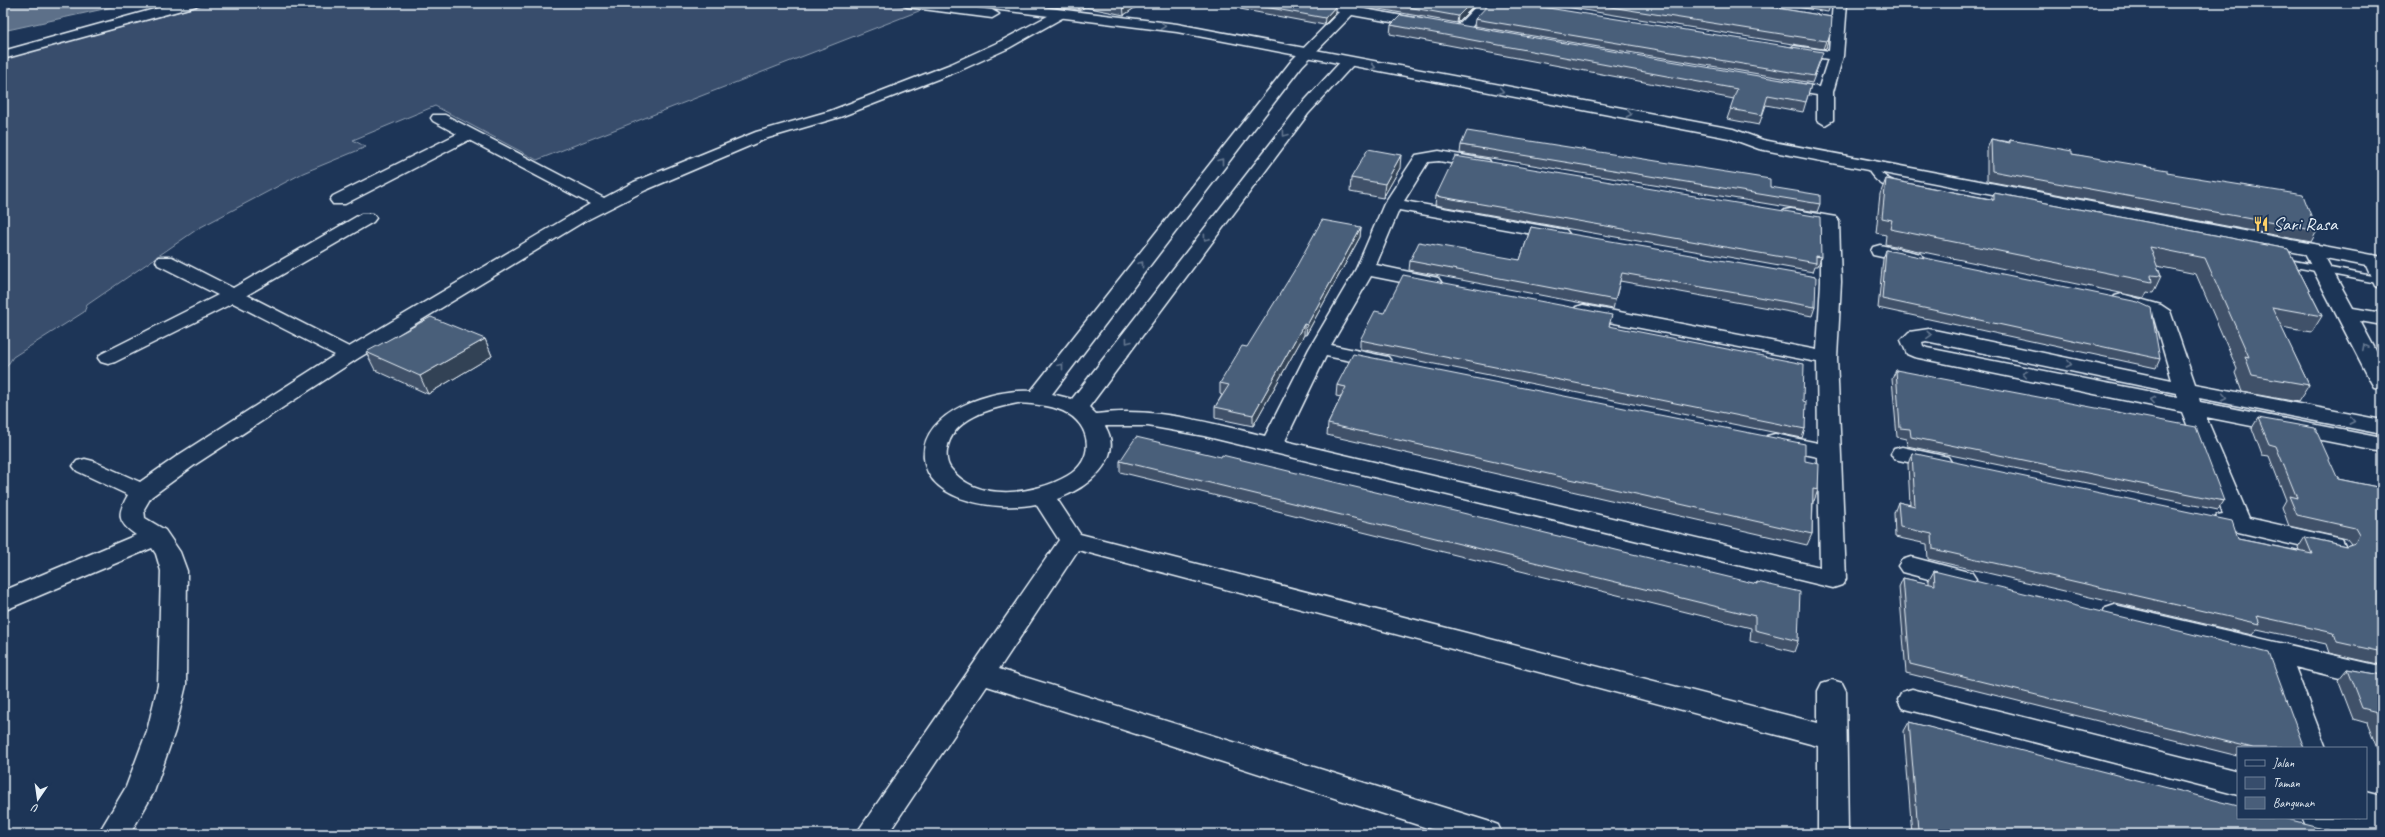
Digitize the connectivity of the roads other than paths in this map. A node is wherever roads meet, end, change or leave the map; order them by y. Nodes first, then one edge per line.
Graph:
1 (191, 3) edge
2 (907, 3) edge
3 (976, 3) edge
4 (1309, 3) edge
5 (1486, 3) edge
6 (1840, 3) edge
7 (1352, 7) edge
8 (1053, 17) junction
9 (1824, 17) edge
10 (1839, 19) junction
11 (1461, 30) junction
12 (1477, 33) edge
13 (1781, 48) edge
14 (3, 55) edge
15 (1836, 56) junction
16 (1301, 58) junction
17 (1344, 67) junction
18 (1763, 82) edge
19 (1824, 92) junction
20 (1284, 108) junction
21 (439, 118) dead end
22 (1825, 120) dead end
23 (469, 134) junction
24 (1501, 167) edge
25 (1872, 167) junction
26 (1911, 189) edge
27 (339, 200) dead end
28 (604, 204) junction
29 (1393, 204) junction
30 (1775, 212) edge
31 (367, 218) dead end
32 (1580, 237) edge
33 (2312, 250) junction
34 (1880, 251) dead end
35 (2267, 258) edge
36 (165, 261) dead end
37 (1935, 262) edge
38 (1365, 269) junction
39 (2321, 269) junction
40 (2380, 273) edge
41 (1451, 286) edge
42 (234, 295) junction
43 (2107, 298) edge
44 (1569, 308) edge
45 (2347, 313) junction
46 (2382, 319) edge
47 (1319, 349) junction
48 (350, 355) junction
49 (108, 358) dead end
50 (1827, 358) junction
51 (1404, 366) edge
52 (2382, 382) edge
53 (1038, 397) junction
54 (2188, 398) junction
55 (1084, 415) junction
56 (2382, 427) edge
57 (1759, 438) edge
58 (1272, 444) junction
59 (2382, 445) edge
60 (1829, 452) junction
61 (1902, 454) dead end
62 (85, 466) dead end
63 (1964, 466) edge
64 (142, 492) junction
65 (1043, 496) junction
66 (2208, 517) edge
67 (2239, 524) junction
68 (156, 536) junction
69 (1072, 540) junction
70 (2338, 546) edge
71 (1911, 566) dead end
72 (1988, 585) edge
73 (3, 602) edge
74 (2090, 609) edge
75 (2276, 654) junction
76 (981, 674) junction
77 (2379, 677) edge
78 (1832, 691) dead end
79 (1912, 700) dead end
80 (1833, 738) junction
81 (2311, 747) edge
82 (2237, 784) edge
83 (113, 834) edge
84 (871, 834) edge
85 (1487, 834) edge
86 (1833, 834) edge

1 - 14 street
2 - 8 street
3 - 8 street
4 - 7 street
5 - 11 street
6 - 10 street
7 - 11 street
7 - 16 street
8 - 16 street
8 - 28 street
9 - 10 street
10 - 15 street
11 - 12 street
13 - 15 street
15 - 19 street
16 - 17 street
16 - 20 street
17 - 20 street
17 - 25 street
18 - 19 street
19 - 22 street
53 -> 20 street
20 -> 55 street
21 - 23 street
23 - 27 street
23 - 28 street
24 - 29 street
25 - 26 lane
25 - 33 street
28 - 48 street
29 - 32 street
29 - 38 street
30 - 50 street
31 - 42 street
33 - 39 street
33 - 40 street
34 - 37 street
35 - 39 lane
36 - 42 street
38 - 41 street
38 - 47 street
39 - 40 lane
39 - 45 street
42 - 48 street
42 - 49 street
43 - 54 street
44 - 50 street
45 - 46 street
52 -> 45 street
47 - 51 street
47 - 58 street
48 - 64 street
50 - 60 street
53 - 55 street
53 - 65 street
54 -> 54 street
54 -> 56 street
54 - 59 street
54 - 67 street
55 - 58 street
55 - 65 street
57 - 60 street
58 - 60 street
61 - 63 street
62 - 64 street
64 - 68 street
65 - 69 street
66 - 67 street
67 - 70 street
68 - 73 street
68 - 83 street
69 - 76 street
69 - 80 street
71 - 72 street
74 - 75 street
75 - 77 street
75 - 81 street
76 - 84 street
76 - 85 street
78 - 80 street
79 - 82 street
80 - 86 street

